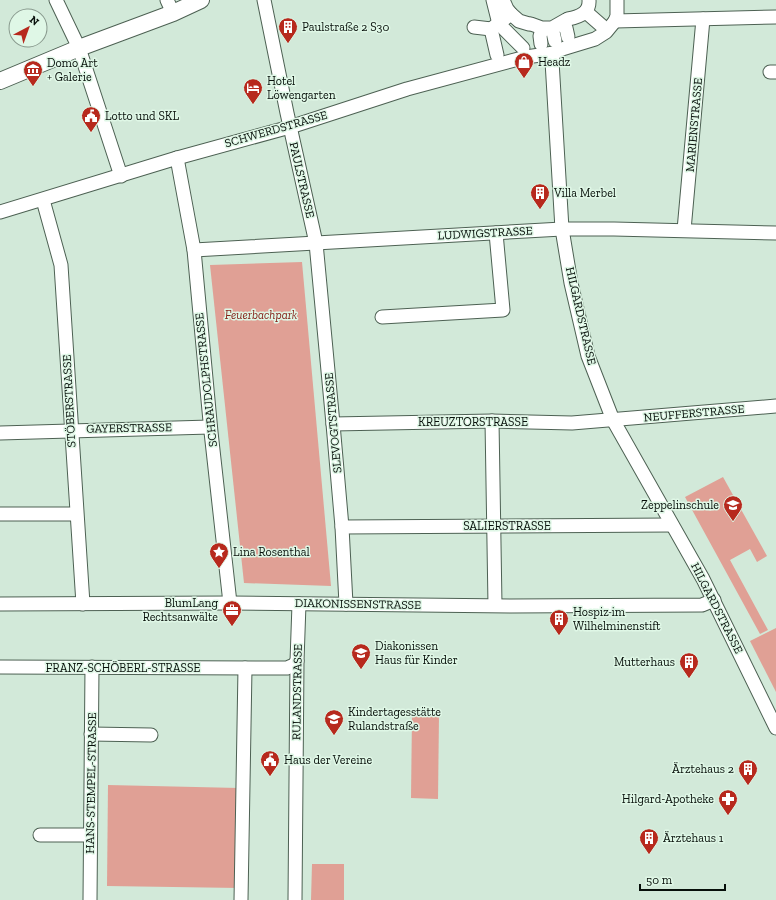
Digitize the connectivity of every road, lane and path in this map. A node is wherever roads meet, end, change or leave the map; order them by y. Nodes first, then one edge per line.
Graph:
1 (56, 0) edge
2 (201, 0) edge
3 (264, 0) edge
4 (493, 0) edge
5 (504, 0) edge
6 (618, 0) edge
7 (170, 6) edge
8 (588, 6) edge
9 (511, 14) junction
10 (776, 17) edge
11 (703, 19) junction
12 (615, 21) junction
13 (602, 26) dead end
14 (474, 27) dead end
15 (495, 27) junction
16 (552, 31) junction
17 (79, 48) junction
18 (523, 48) dead end
19 (497, 56) dead end
20 (0, 81) edge
21 (290, 127) junction
22 (177, 158) junction
23 (121, 176) junction
24 (43, 200) junction
25 (0, 212) edge
26 (562, 229) junction
27 (684, 230) junction
28 (496, 233) junction
29 (776, 233) edge
30 (316, 243) junction
31 (194, 250) junction
32 (382, 317) dead end
33 (776, 406) edge
34 (613, 420) junction
35 (492, 421) junction
36 (333, 424) junction
37 (210, 426) junction
38 (71, 430) junction
39 (0, 433) edge
40 (0, 514) edge
41 (76, 514) junction
42 (672, 525) junction
43 (494, 526) junction
44 (342, 527) junction
45 (714, 600) junction
46 (230, 603) junction
47 (0, 604) edge
48 (83, 604) junction
49 (299, 604) junction
50 (346, 604) junction
51 (496, 605) junction
52 (297, 661) junction
53 (0, 667) edge
54 (92, 667) junction
55 (245, 668) junction
56 (775, 721) edge
57 (91, 734) junction
58 (150, 735) dead end
59 (40, 835) dead end
60 (90, 835) junction
61 (90, 900) edge
62 (241, 900) edge
63 (295, 900) edge

1 - 17 street
2 - 7 main road
3 - 21 street, PAULSTRASSE
4 - 15 street
5 - 9 street
6 - 12 street
7 - 17 main road
8 - 13 street
8 - 16 street
9 - 15 street
9 - 16 street
10 - 11 street
11 - 12 street
11 - 27 street, MARIENSTRASSE
12 - 16 street
14 - 15 street
15 - 18 street
15 - 19 street
16 - 21 street, SCHWERDSTRASSE
16 - 26 street, HILGARDSTRASSE
17 - 20 main road
17 - 23 street
21 - 22 street, SCHWERDSTRASSE
21 - 30 street, PAULSTRASSE
22 - 23 street, SCHWERDSTRASSE
22 - 31 street, SCHRAUDOLPHSTRASSE
23 - 24 street, SCHWERDSTRASSE
24 - 25 street, SCHWERDSTRASSE
24 - 38 street, STÖBERSTRASSE
26 - 27 street, LUDWIGSTRASSE
26 - 28 street, LUDWIGSTRASSE
26 - 34 street, HILGARDSTRASSE
27 - 29 street, LUDWIGSTRASSE
28 - 30 street, LUDWIGSTRASSE
28 - 32 street
30 - 31 street, LUDWIGSTRASSE
30 - 36 street, SLEVOGTSTRASSE
31 - 37 street, SCHRAUDOLPHSTRASSE
33 - 34 street, NEUFFERSTRASSE
34 - 35 street, KREUZTORSTRASSE
34 - 42 street, HILGARDSTRASSE
35 - 36 street, KREUZTORSTRASSE
35 - 43 street
36 - 44 street, SLEVOGTSTRASSE
37 - 38 street, GAYERSTRASSE
37 - 46 street, SCHRAUDOLPHSTRASSE
38 - 39 street, GAYERSTRASSE
38 - 41 street, STÖBERSTRASSE
40 - 41 street
41 - 48 street, STÖBERSTRASSE
42 - 43 street, SALIERSTRASSE
42 - 45 street, HILGARDSTRASSE
43 - 44 street, SALIERSTRASSE
43 - 51 street
44 - 50 street, SLEVOGTSTRASSE
45 - 51 street, DIAKONISSENSTRASSE
45 - 56 street, HILGARDSTRASSE
46 - 48 street, DIAKONISSENSTRASSE
46 - 49 street, DIAKONISSENSTRASSE
47 - 48 street, DIAKONISSENSTRASSE
49 - 50 street, DIAKONISSENSTRASSE
49 - 52 street, RULANDSTRASSE
50 - 51 street, DIAKONISSENSTRASSE
52 - 55 street, FRANZ-SCHÖBERL-STRASSE
52 - 63 street, RULANDSTRASSE
53 - 54 street, FRANZ-SCHÖBERL-STRASSE
54 - 55 street, FRANZ-SCHÖBERL-STRASSE
54 - 57 street, HANS-STEMPEL-STRASSE
55 - 62 street
57 - 58 street
57 - 60 street, HANS-STEMPEL-STRASSE
59 - 60 street
60 - 61 street, HANS-STEMPEL-STRASSE

